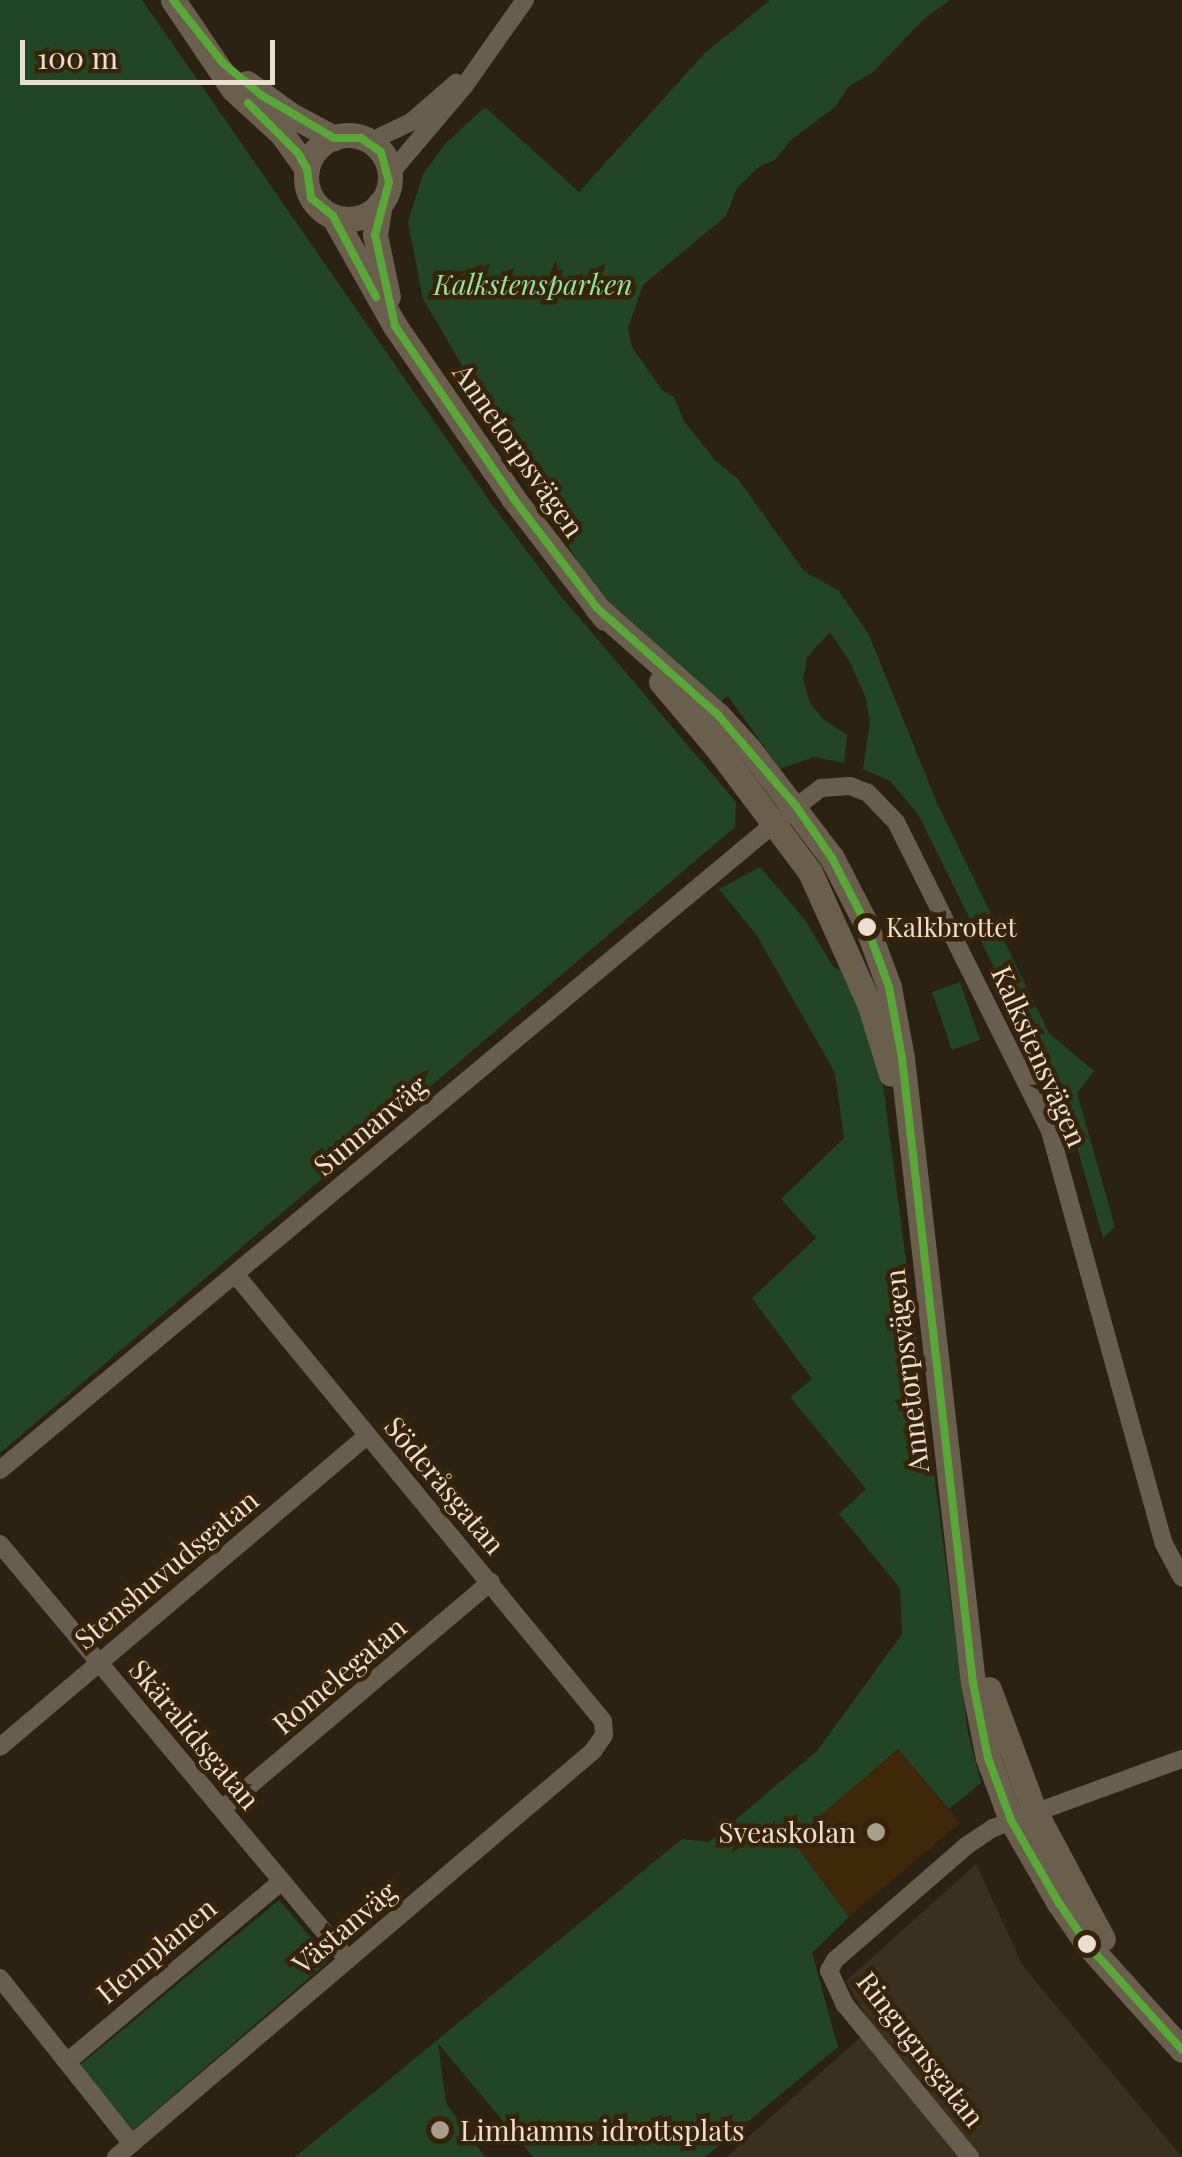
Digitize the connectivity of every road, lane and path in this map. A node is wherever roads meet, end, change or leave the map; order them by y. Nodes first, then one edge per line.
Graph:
1 (173, 0) edge
2 (526, 0) edge
3 (190, 26) junction
4 (479, 64) junction
5 (334, 138) junction
6 (369, 142) junction
7 (307, 169) junction
8 (389, 175) junction
9 (380, 203) junction
10 (333, 216) junction
11 (395, 326) junction
12 (597, 608) junction
13 (796, 806) junction
14 (774, 823) junction
15 (910, 1136) junction
16 (235, 1274) junction
17 (368, 1435) junction
18 (0, 1470) edge
19 (0, 1544) edge
20 (1182, 1578) edge
21 (490, 1582) junction
22 (99, 1662) junction
23 (604, 1735) joint
24 (0, 1746) edge
25 (1182, 1759) edge
26 (222, 1809) junction
27 (1022, 1815) junction
28 (282, 1881) junction
29 (347, 1959) junction
30 (3, 1989) edge
31 (1182, 2050) edge
32 (66, 2062) junction
33 (132, 2144) junction
34 (116, 2157) edge
35 (970, 2157) edge

1 - 3 main road
2 - 4 street
3 - 5 main road
3 - 7 main road
4 - 6 street
4 - 8 street
5 - 6 main road
5 - 7 main road
6 - 8 main road
7 - 10 main road
8 - 9 main road
9 - 10 main road
9 - 11 main road, Annetorpsvägen
10 - 11 main road, Annetorpsvägen
11 - 12 main road, Annetorpsvägen
12 - 13 main road, Annetorpsvägen
12 - 14 main road, Annetorpsvägen
13 - 14 street, Kalkstensvägen
13 - 15 main road, Annetorpsvägen
13 - 20 street, Kalkstensvägen
14 - 15 main road, Annetorpsvägen
14 - 16 street, Sunnanväg
15 - 27 main road, Annetorpsvägen
16 - 17 street, Söderåsgatan
16 - 18 street, Sunnanväg
17 - 21 street, Söderåsgatan
17 - 22 street, Stenshuvudsgatan
19 - 22 street, Skäralidsgatan
21 - 23 street, Söderåsgatan
21 - 26 street, Romelegatan
22 - 24 street, Stenshuvudsgatan
22 - 26 street, Skäralidsgatan
23 - 29 street, Västanväg
25 - 27 street
26 - 28 street, Skäralidsgatan
27 - 31 main road, Annetorpsvägen
27 - 35 street, Ringugnsgatan
28 - 29 street, Skäralidsgatan
28 - 32 street, Hemplanen
29 - 33 street, Västanväg
30 - 32 street
32 - 33 street
33 - 34 street, Västanväg

